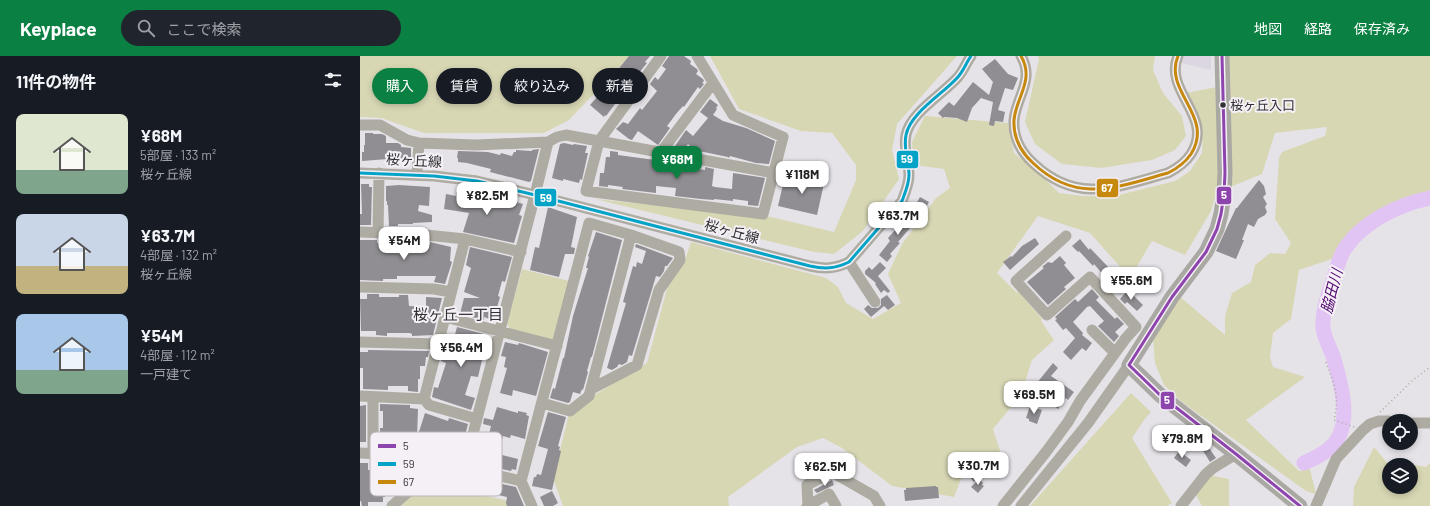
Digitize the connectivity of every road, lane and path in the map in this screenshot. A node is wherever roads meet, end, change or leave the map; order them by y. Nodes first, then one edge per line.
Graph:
1 (661, 56) edge
2 (697, 56) edge
3 (971, 56) edge
4 (1021, 56) edge
5 (1178, 56) edge
6 (1222, 56) edge
7 (713, 83) junction
8 (360, 125) edge
9 (599, 141) junction
10 (548, 142) junction
11 (418, 143) junction
12 (661, 152) junction
13 (360, 173) edge
14 (379, 173) junction
15 (774, 173) junction
16 (417, 175) junction
17 (535, 195) junction
18 (360, 232) edge
19 (378, 233) junction
20 (631, 235) junction
21 (1066, 236) dead end
22 (465, 239) junction
23 (521, 252) junction
24 (849, 262) junction
25 (360, 287) edge
26 (451, 292) junction
27 (875, 302) dead end
28 (445, 317) junction
29 (1155, 323) junction
30 (1092, 330) dead end
31 (499, 331) junction
32 (360, 342) edge
33 (438, 344) junction
34 (557, 346) junction
35 (1115, 353) junction
36 (1326, 362) dead end
37 (1129, 365) junction
38 (1430, 367) edge
39 (1153, 388) junction
40 (590, 389) junction
41 (360, 396) edge
42 (373, 397) junction
43 (424, 398) junction
44 (542, 403) junction
45 (477, 419) junction
46 (1382, 422) edge
47 (1418, 423) edge
48 (1430, 423) edge
49 (1370, 424) junction
50 (1352, 426) dead end
51 (373, 432) edge
52 (474, 432) edge
53 (360, 453) edge
54 (370, 454) edge
55 (1236, 454) junction
56 (502, 476) edge
57 (521, 481) junction
58 (403, 496) edge
59 (392, 506) edge
60 (532, 506) edge
61 (807, 506) edge
62 (836, 506) edge
63 (880, 506) edge
64 (1003, 506) edge
65 (1021, 506) edge
66 (1182, 506) edge
67 (1300, 506) edge
68 (1316, 506) edge

1 - 9 street
2 - 7 street
3 - 24 street, 桜ヶ丘線
4 - 5 street
6 - 29 main road
7 - 12 street
7 - 15 street
8 - 11 street
9 - 10 street
9 - 12 street
9 - 15 street
10 - 11 street
10 - 17 street
11 - 16 street
12 - 15 street
13 - 14 street, 桜ヶ丘線
14 - 16 street, 桜ヶ丘線
14 - 19 street
16 - 17 street, 桜ヶ丘線
17 - 23 street
17 - 24 street, 桜ヶ丘線
18 - 19 street
19 - 22 street
20 - 34 street
20 - 40 street
20 - 40 street
21 - 35 street
22 - 23 street
22 - 26 street
23 - 31 street
24 - 27 street
25 - 26 street
26 - 28 street
28 - 31 street
28 - 33 street
29 - 37 main road
29 - 39 main road
30 - 35 street
31 - 34 street
31 - 45 street
32 - 33 street
33 - 43 street
34 - 44 street
35 - 64 street
36 - 50 path
37 - 39 main road
37 - 65 street
38 - 49 path
39 - 55 main road
40 - 44 street
41 - 42 street
42 - 43 street
42 - 51 street
43 - 45 street
44 - 57 street
45 - 52 street
46 - 49 street
47 - 48 street
49 - 68 street
53 - 54 street
55 - 66 street
55 - 67 main road
56 - 57 street
57 - 60 street
58 - 59 street
61 - 62 street
61 - 63 street

